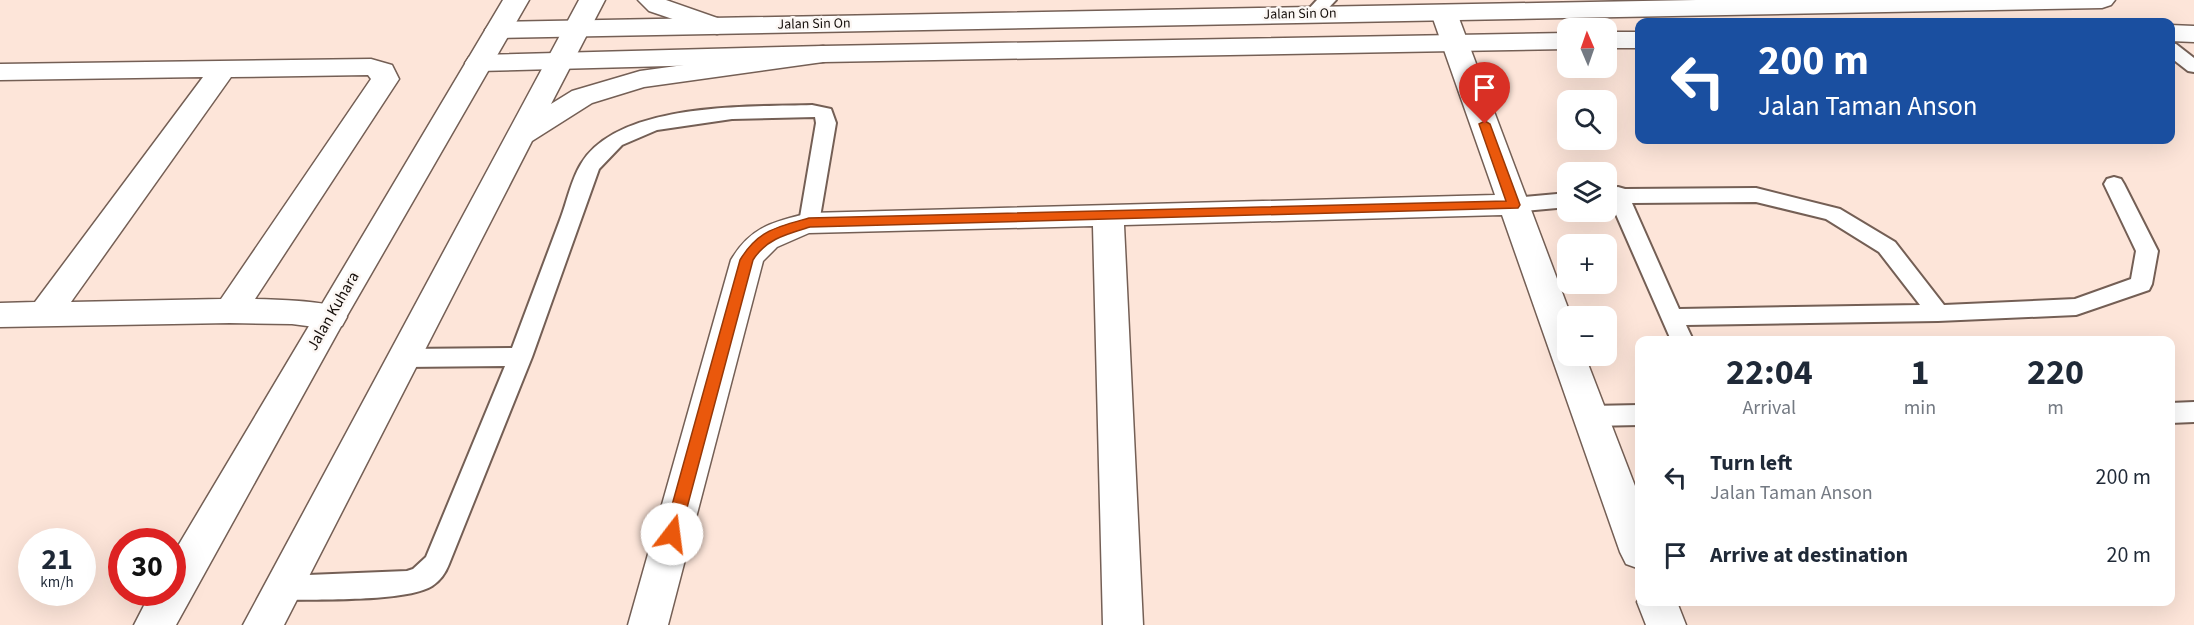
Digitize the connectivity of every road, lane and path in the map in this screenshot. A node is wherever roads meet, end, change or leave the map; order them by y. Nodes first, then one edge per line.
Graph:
1 (516, 0) edge
2 (591, 0) edge
3 (651, 0) edge
4 (2102, 0) edge
5 (1320, 7) edge
6 (1444, 13) junction
7 (717, 26) junction
8 (577, 28) junction
9 (498, 30) junction
10 (2175, 33) edge
11 (2194, 34) edge
12 (1617, 40) edge
13 (1635, 40) edge
14 (1557, 41) edge
15 (1455, 43) junction
16 (2175, 52) edge
17 (823, 54) junction
18 (559, 62) junction
19 (478, 63) junction
20 (2194, 68) edge
21 (223, 69) junction
22 (0, 72) edge
23 (518, 138) junction
24 (2114, 184) dead end
25 (1617, 195) edge
26 (1557, 201) edge
27 (1514, 205) junction
28 (1617, 205) edge
29 (1108, 215) junction
30 (809, 222) junction
31 (230, 311) junction
32 (1938, 313) junction
33 (0, 315) edge
34 (44, 315) junction
35 (330, 317) junction
36 (1671, 317) junction
37 (1557, 324) edge
38 (1680, 336) edge
39 (520, 357) junction
40 (404, 358) junction
41 (1572, 366) edge
42 (2175, 412) edge
43 (2194, 412) edge
44 (1635, 415) edge
45 (1590, 416) junction
46 (1635, 538) edge
47 (283, 588) junction
48 (1659, 606) edge
49 (154, 625) edge
50 (263, 625) edge
51 (648, 625) edge
52 (1123, 625) edge
53 (1666, 625) edge

1 - 9 main road, Jalan Kuhara
2 - 8 main road
3 - 7 main road
4 - 6 main road, Jalan Sin On
5 - 6 main road, Jalan Sin On
5 - 7 main road, Jalan Sin On
6 - 15 main road
7 - 8 main road, Jalan Sin On
8 - 9 main road, Jalan Sin On
8 - 18 main road
9 - 19 main road, Jalan Kuhara
10 - 11 main road
12 - 13 main road
14 - 15 main road, Jalan Sin On
15 - 17 main road, Jalan Sin On
15 - 27 main road
16 - 20 lane
17 - 18 main road, Jalan Sin On
17 - 23 main road
18 - 19 main road, Jalan Sin On
18 - 23 main road
19 - 35 main road, Jalan Kuhara
21 - 22 main road
21 - 31 main road
21 - 34 main road
23 - 40 main road
24 - 32 lane
25 - 32 lane
26 - 27 lane
27 - 29 main road
27 - 37 main road
28 - 36 lane
29 - 30 main road
29 - 52 main road
30 - 39 lane
30 - 51 main road
31 - 34 main road
31 - 35 main road
32 - 36 lane
33 - 34 main road
35 - 49 main road, Jalan Kuhara
36 - 38 lane
39 - 40 lane
39 - 47 lane
40 - 47 main road
41 - 45 main road
42 - 43 lane
44 - 45 lane
45 - 46 main road
47 - 50 main road
48 - 53 main road

